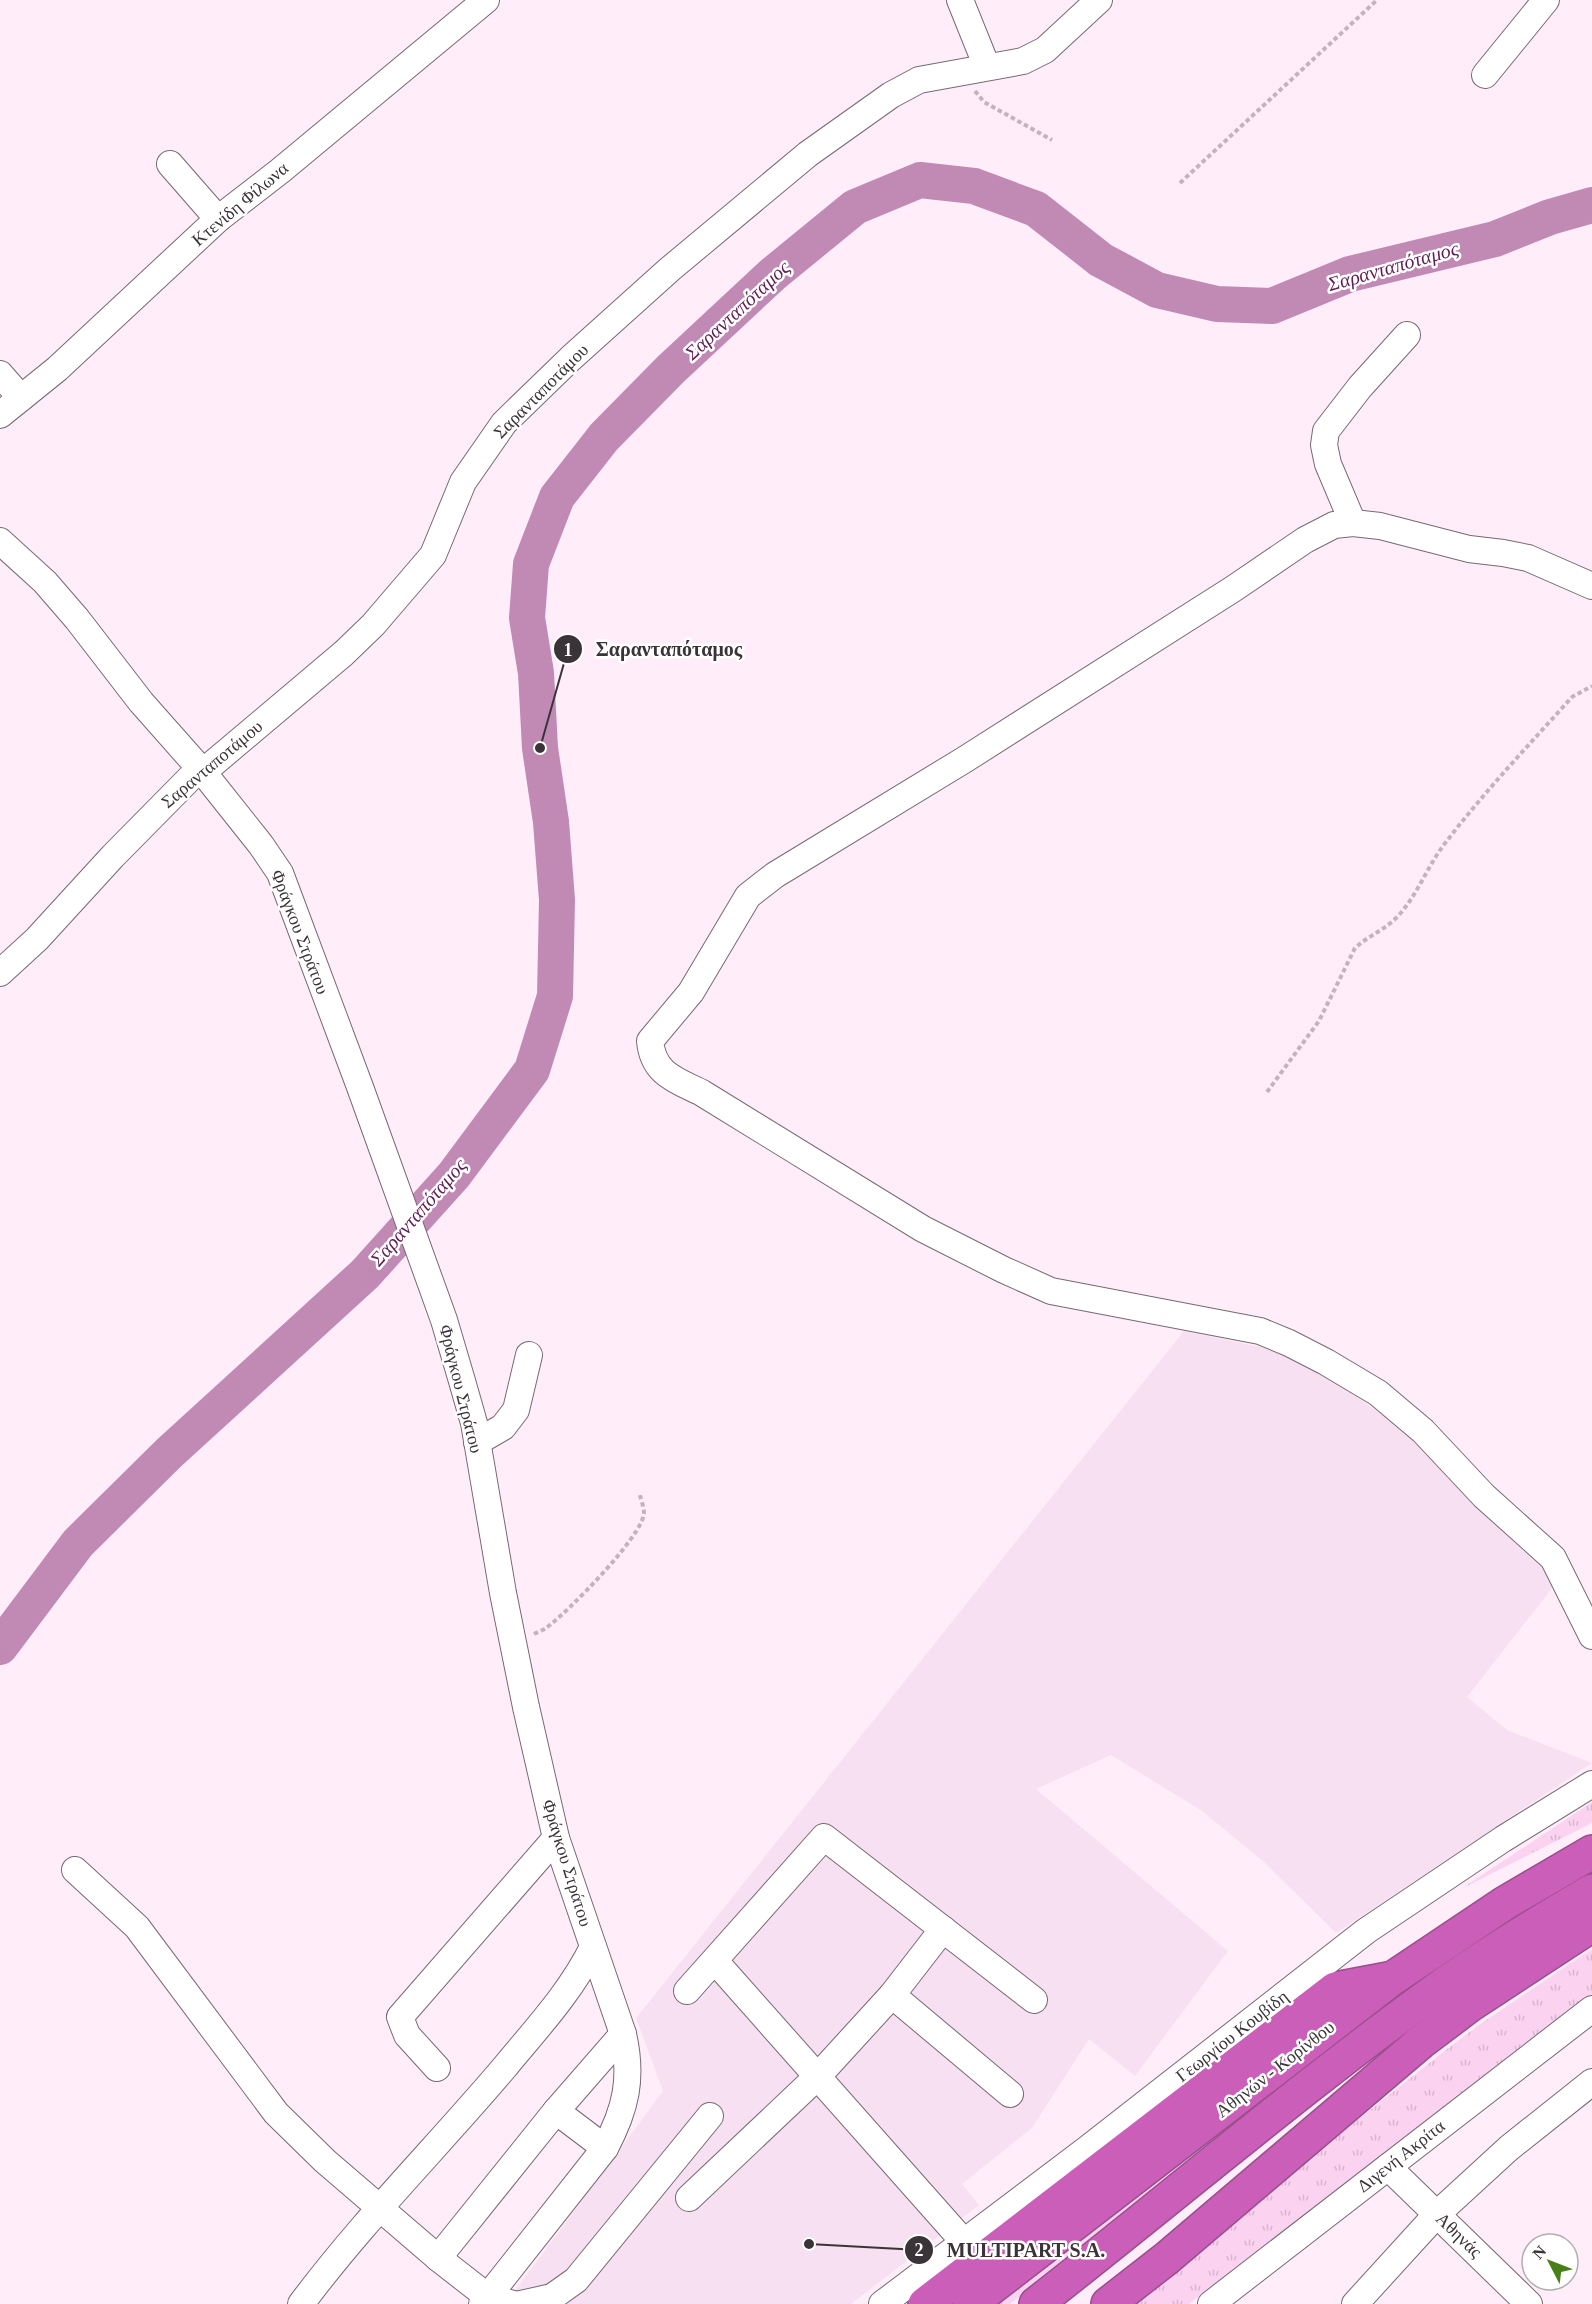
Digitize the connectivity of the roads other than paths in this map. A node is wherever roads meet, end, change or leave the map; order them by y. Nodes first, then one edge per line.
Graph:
1 (486, 0) edge
2 (960, 0) edge
3 (1099, 0) edge
4 (1546, 0) edge
5 (987, 67) junction
6 (1485, 75) dead end
7 (170, 164) dead end
8 (218, 219) junction
9 (1407, 335) dead end
10 (0, 374) edge
11 (21, 398) junction
12 (0, 415) edge
13 (1353, 523) junction
14 (2, 546) edge
15 (1592, 586) edge
16 (203, 772) junction
17 (0, 973) edge
18 (529, 1355) dead end
19 (477, 1442) junction
20 (1592, 1636) edge
21 (1592, 1784) edge
22 (556, 1838) junction
23 (1592, 1852) edge
24 (75, 1870) dead end
25 (1592, 1891) edge
26 (1592, 1925) edge
27 (943, 1929) junction
28 (592, 1947) junction
29 (715, 1960) junction
30 (1393, 1978) junction
31 (687, 1991) dead end
32 (891, 1995) junction
33 (1034, 2000) dead end
34 (1592, 2009) edge
35 (623, 2034) junction
36 (436, 2068) dead end
37 (818, 2076) junction
38 (1592, 2082) edge
39 (1010, 2094) dead end
40 (556, 2111) junction
41 (710, 2116) dead end
42 (605, 2148) junction
43 (1388, 2167) junction
44 (689, 2198) dead end
45 (380, 2209) junction
46 (1437, 2214) junction
47 (964, 2242) junction
48 (438, 2258) junction
49 (485, 2301) edge
50 (301, 2304) edge
51 (513, 2304) edge
52 (521, 2304) edge
53 (882, 2304) edge
54 (925, 2304) edge
55 (970, 2304) edge
56 (1036, 2304) edge
57 (1108, 2304) edge
58 (1211, 2304) edge
59 (1355, 2304) edge
60 (1529, 2304) edge

1 - 8 street, Κτενίδη Φίλωνα
2 - 5 street
3 - 5 street, Σαρανταποτάμου
4 - 6 street
5 - 16 street, Σαρανταποτάμου
7 - 8 street
8 - 11 street, Κτενίδη Φίλωνα
9 - 13 street
10 - 11 street
11 - 12 street, Κτενίδη Φίλωνα
13 - 15 street
13 - 20 street
14 - 16 street, Φράγκου Στράτου
16 - 17 street, Σαρανταποτάμου
16 - 19 street, Φράγκου Στράτου
18 - 19 street
19 - 22 street, Φράγκου Στράτου
21 - 47 street, Γεωργίου Κουβίδη
22 - 28 street, Φράγκου Στράτου
22 - 36 street
23 - 30 highway, Αθηνών - Κορίνθου
24 - 45 street
25 - 56 highway, Αθηνών - Κορίνθου
26 - 57 highway
27 - 29 street
27 - 32 street
27 - 33 street
28 - 35 street, Φράγκου Στράτου
28 - 45 street
29 - 31 street
29 - 37 street
30 - 54 highway
30 - 55 highway, Αθηνών - Κορίνθου
32 - 37 street
32 - 39 street
34 - 43 street, Διγενή Ακρίτα
35 - 40 street
35 - 42 street, Φράγκου Στράτου
37 - 44 street
37 - 47 street
38 - 46 street
40 - 42 street
40 - 48 street
41 - 52 street
42 - 49 street, Φράγκου Στράτου
43 - 46 street, Αθηνάς
43 - 58 street, Διγενή Ακρίτα
45 - 48 street
45 - 50 street
46 - 59 street
46 - 60 street, Αθηνάς
47 - 53 street, Γεωργίου Κουβίδη
48 - 49 street
49 - 51 street

